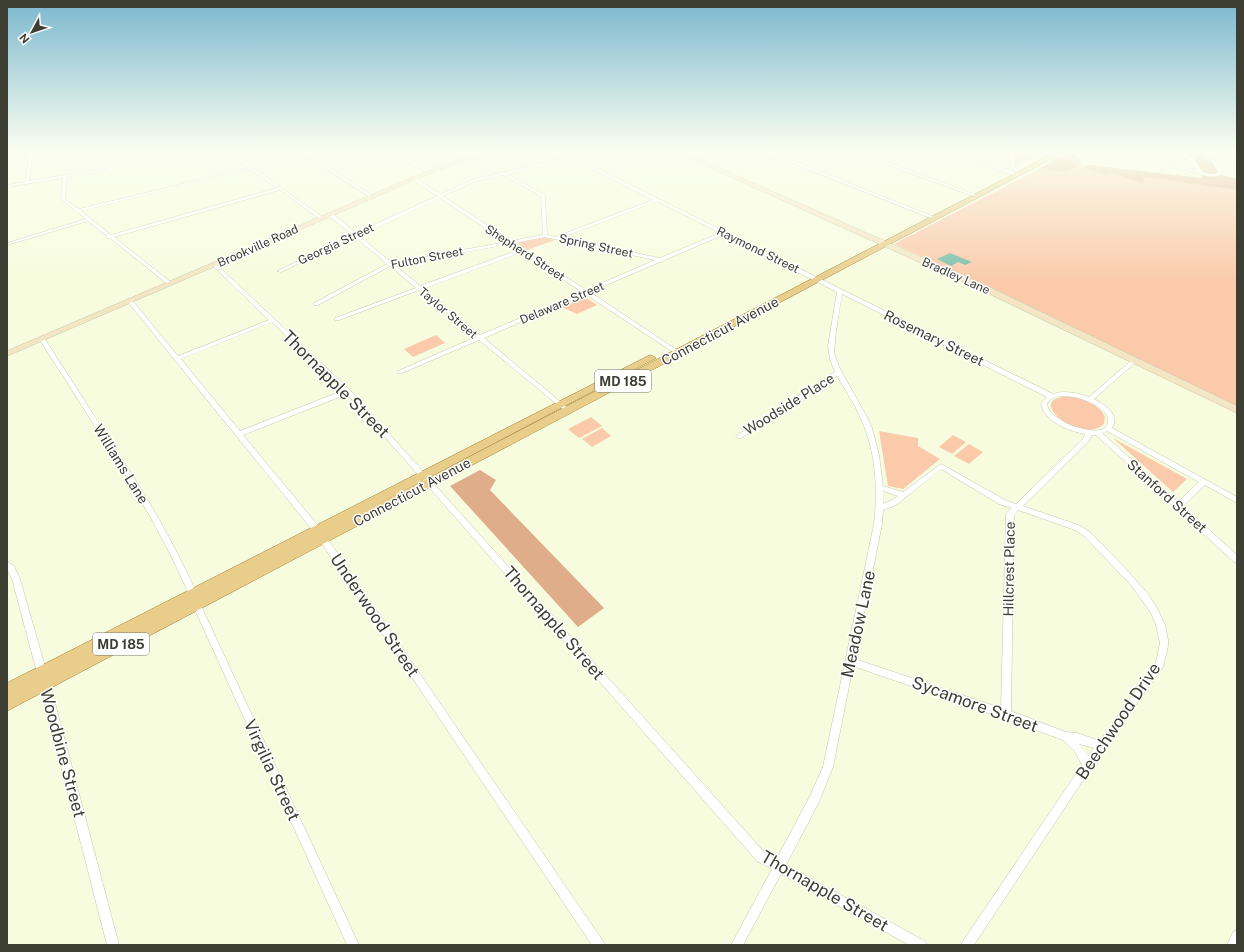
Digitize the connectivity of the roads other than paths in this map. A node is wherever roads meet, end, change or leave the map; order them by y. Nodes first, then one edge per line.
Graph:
1 (63, 193) edge
2 (148, 193) edge
3 (263, 193) edge
4 (286, 193) edge
5 (367, 193) edge
6 (377, 193) edge
7 (436, 193) edge
8 (446, 193) edge
9 (540, 193) edge
10 (643, 193) edge
11 (770, 193) edge
12 (870, 193) edge
13 (970, 193) edge
14 (977, 193) edge
15 (974, 195) junction
16 (371, 196) junction
17 (440, 196) junction
18 (656, 200) junction
19 (77, 211) junction
20 (331, 214) junction
21 (928, 216) junction
22 (322, 218) junction
23 (935, 218) junction
24 (88, 220) junction
25 (723, 233) junction
26 (356, 235) junction
27 (545, 236) junction
28 (109, 237) junction
29 (556, 238) junction
30 (510, 243) junction
31 (882, 243) junction
32 (7, 244) edge
33 (522, 250) junction
34 (661, 260) junction
35 (390, 264) junction
36 (214, 265) junction
37 (279, 270) dead end
38 (814, 278) junction
39 (170, 284) junction
40 (419, 289) junction
41 (840, 291) junction
42 (586, 293) junction
43 (130, 301) junction
44 (316, 304) dead end
45 (337, 319) dead end
46 (273, 320) junction
47 (42, 339) junction
48 (479, 339) junction
49 (674, 350) junction
50 (7, 354) edge
51 (178, 358) junction
52 (1134, 360) junction
53 (400, 372) dead end
54 (839, 372) junction
55 (348, 391) junction
56 (1051, 396) junction
57 (1090, 400) junction
58 (564, 408) junction
59 (1237, 410) edge
60 (1108, 429) junction
61 (1089, 433) junction
62 (1098, 433) junction
63 (239, 434) junction
64 (739, 436) dead end
65 (427, 479) junction
66 (1204, 482) junction
67 (879, 487) junction
68 (904, 494) junction
69 (1237, 500) edge
70 (1178, 506) junction
71 (880, 508) junction
72 (1015, 508) junction
73 (320, 534) junction
74 (1237, 560) edge
75 (7, 564) edge
76 (196, 599) junction
77 (850, 660) junction
78 (44, 678) junction
79 (7, 690) edge
80 (7, 704) edge
81 (1006, 714) junction
82 (1066, 738) junction
83 (1101, 746) junction
84 (1088, 765) junction
85 (778, 866) junction
86 (1237, 936) edge
87 (113, 945) edge
88 (353, 945) edge
89 (598, 945) edge
90 (737, 945) edge
91 (921, 945) edge
92 (967, 945) edge
93 (1233, 945) edge

1 - 19 street
2 - 19 street
3 - 28 street
4 - 22 street
5 - 16 street
6 - 16 main road, Brookville Road
7 - 17 street, Shepherd Street
8 - 17 street, Georgia Street
9 - 27 street, Spring Street
10 - 18 street, Raymond Street
11 - 31 main road, Bradley Lane
12 - 21 street
13 - 15 street
14 - 15 main road, Connecticut Avenue / MD 185
15 - 21 main road, Connecticut Avenue / MD 185
15 - 23 main road, Connecticut Avenue / MD 185
16 - 20 main road, Brookville Road
17 - 26 street, Georgia Street
17 - 30 street, Shepherd Street
18 - 25 street, Raymond Street
18 - 29 street
19 - 24 street
20 - 22 main road, Brookville Road
20 - 26 street, Taylor Street
21 - 23 street
21 - 31 main road, Connecticut Avenue / MD 185
22 - 36 main road, Brookville Road
23 - 31 main road, Connecticut Avenue / MD 185
24 - 28 street
24 - 32 street
25 - 34 street, Delaware Street
25 - 38 street, Raymond Street
26 - 35 street, Taylor Street
26 - 37 street, Georgia Street
27 - 29 street, Spring Street
27 - 30 street, Fulton Street
28 - 39 street
29 - 34 street, Spring Street
30 - 33 street, Shepherd Street
30 - 35 street, Fulton Street
31 - 38 main road, Connecticut Avenue / MD 185
31 - 52 main road, Bradley Lane
33 - 40 street
33 - 42 street, Shepherd Street
34 - 42 street, Delaware Street
35 - 40 street, Taylor Street
35 - 44 street, Fulton Street
36 - 39 main road, Brookville Road
36 - 46 street, Thornapple Street
38 - 41 street, Rosemary Street
38 - 49 main road, Connecticut Avenue / MD 185
39 - 43 main road, Brookville Road
40 - 45 street
40 - 48 street, Taylor Street
41 - 54 street, Meadow Lane
41 - 56 street, Rosemary Street
42 - 48 street, Delaware Street
42 - 49 street, Shepherd Street
43 - 47 main road, Brookville Road
43 - 51 street, Underwood Street
46 - 51 street
46 - 55 street, Thornapple Street
47 - 50 main road, Brookville Road
47 - 76 street, Williams Lane
48 - 53 street, Delaware Street
48 - 58 street, Taylor Street
49 - 58 main road, Connecticut Avenue / MD 185
51 - 63 street, Underwood Street
52 - 57 street
52 - 59 main road, Bradley Lane
54 - 64 street, Woodside Place
54 - 67 street, Meadow Lane
55 - 63 street
55 - 65 street, Thornapple Street
56 - 57 street
56 - 61 street
57 - 60 street
58 - 65 main road, Connecticut Avenue / MD 185
60 - 62 street
60 - 66 street
61 - 62 street
61 - 72 street, Hillcrest Place
62 - 70 street, Stanford Street
63 - 73 street, Underwood Street
65 - 73 main road, Connecticut Avenue / MD 185
65 - 85 street, Thornapple Street
66 - 69 street
66 - 70 street
67 - 68 street
67 - 71 street, Meadow Lane
68 - 71 street
68 - 72 street, Beechwood Drive
70 - 74 street, Stanford Street
71 - 77 street, Meadow Lane
72 - 81 street, Hillcrest Place
72 - 83 street, Beechwood Drive
73 - 76 main road, Connecticut Avenue / MD 185
73 - 89 street, Underwood Street
75 - 78 street, Woodbine Street
76 - 78 main road, Connecticut Avenue / MD 185
76 - 88 street, Virgilia Street
77 - 81 street, Sycamore Street
77 - 85 street, Meadow Lane
78 - 79 main road, Connecticut Avenue / MD 185
78 - 80 main road, Connecticut Avenue / MD 185
78 - 87 street, Woodbine Street
81 - 82 street, Sycamore Street
82 - 83 street, Sycamore Street
82 - 84 street
83 - 84 street, Beechwood Drive
84 - 92 street, Beechwood Drive
85 - 90 street, Meadow Lane
85 - 91 street, Thornapple Street
86 - 93 street

